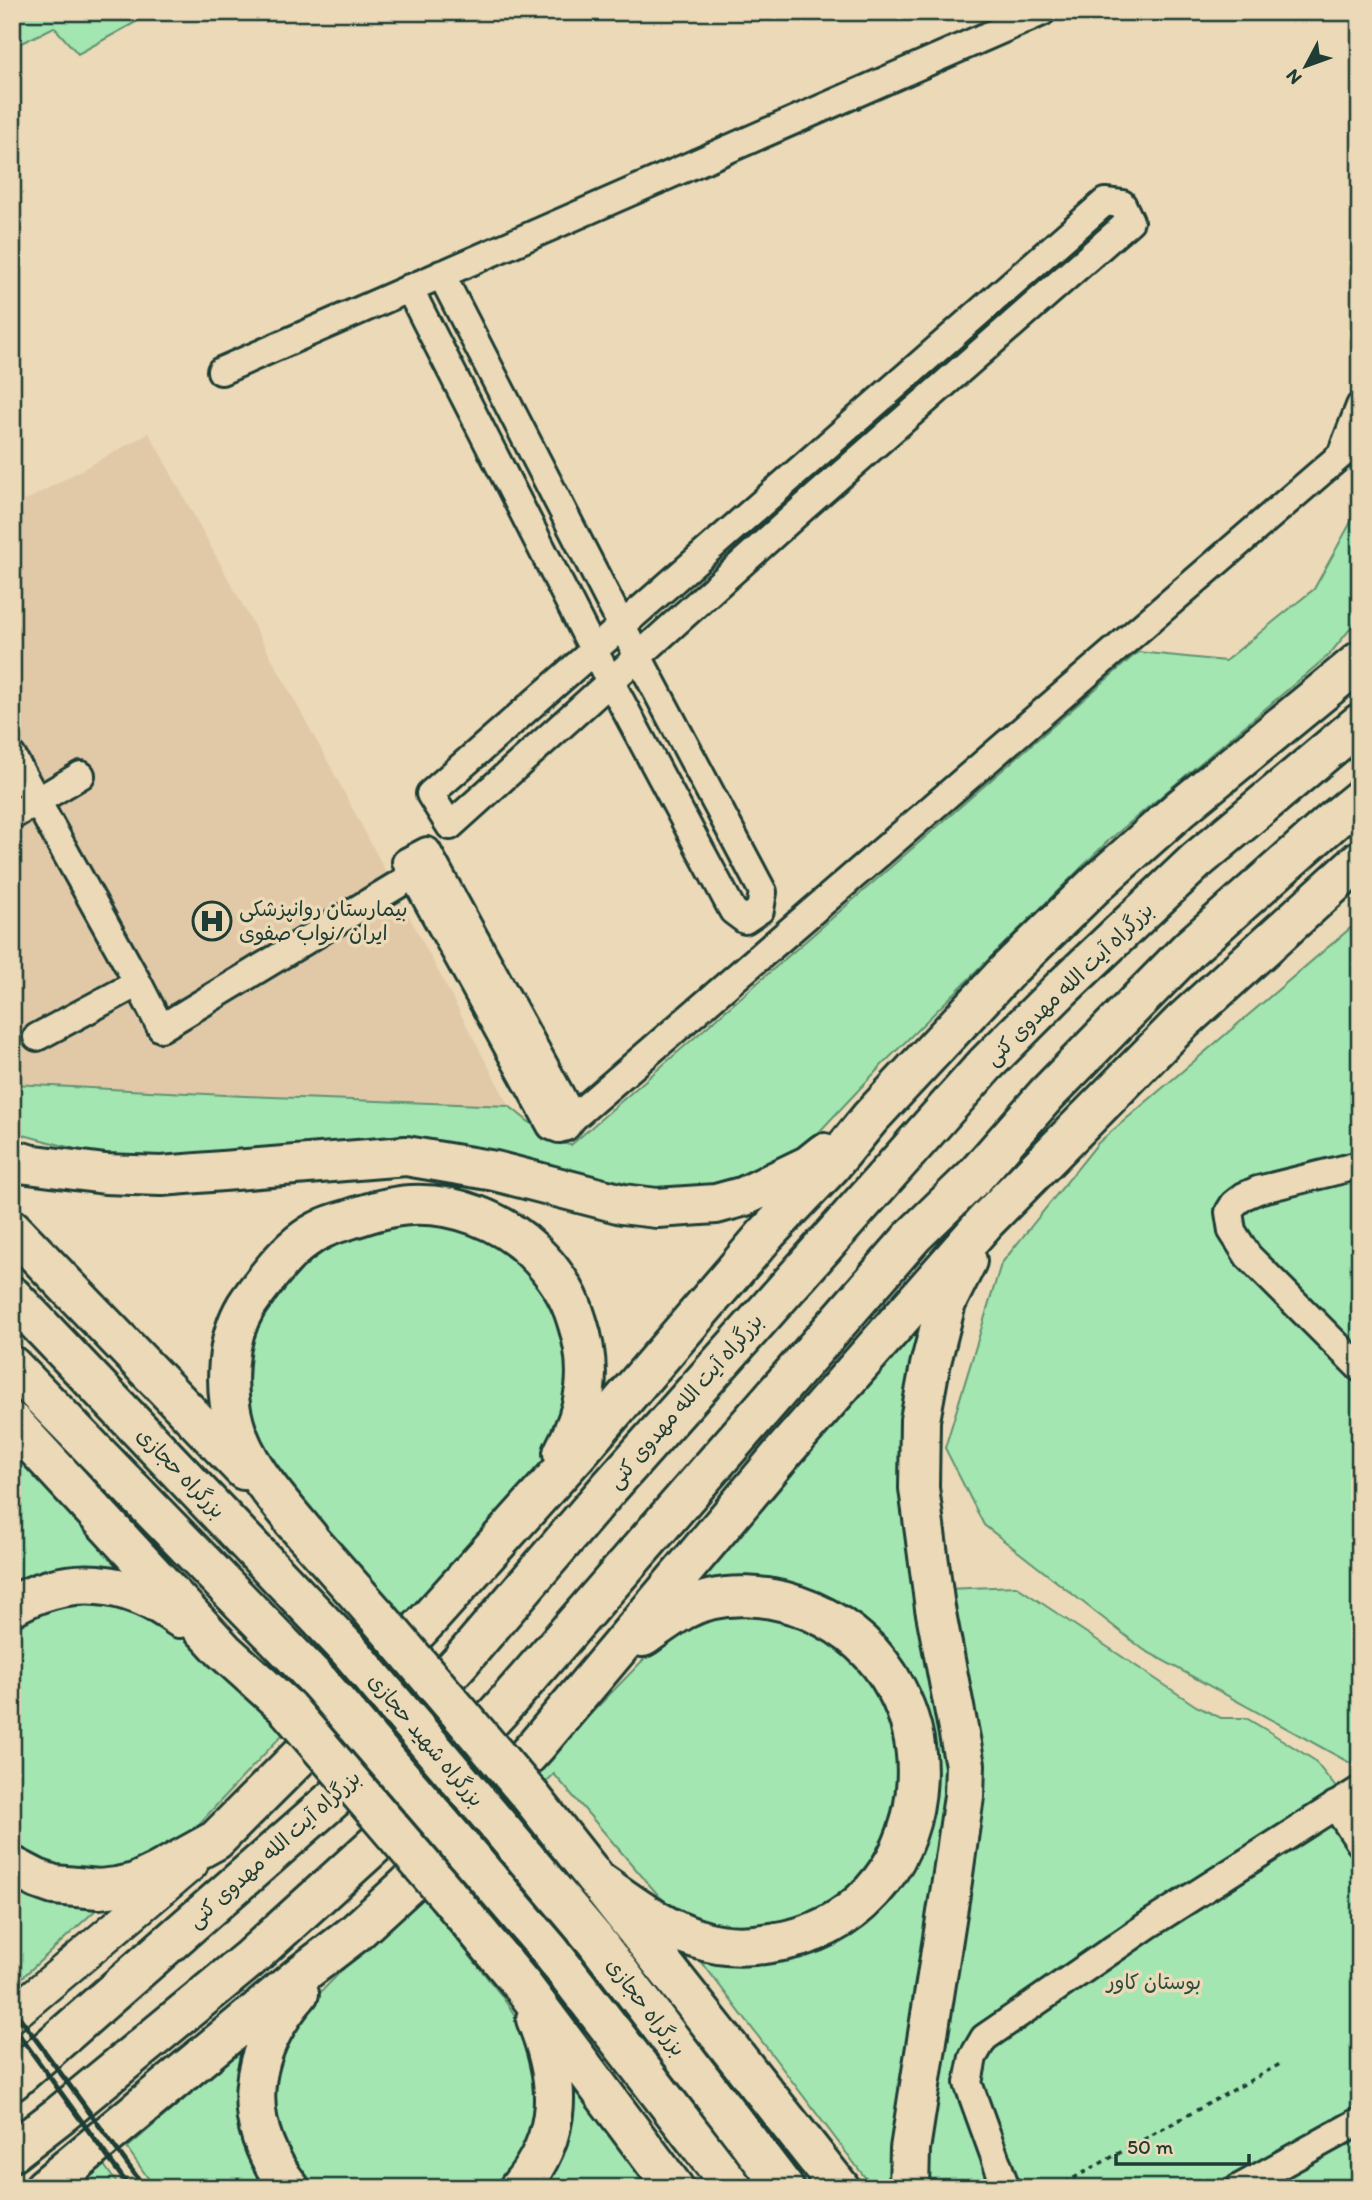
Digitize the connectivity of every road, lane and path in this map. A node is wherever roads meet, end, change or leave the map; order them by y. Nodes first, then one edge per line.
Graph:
1 (1042, 12) edge
2 (440, 274) junction
3 (409, 288) junction
4 (221, 371) dead end
5 (1360, 406) edge
6 (541, 469) junction
7 (511, 487) junction
8 (781, 487) junction
9 (802, 509) junction
10 (622, 626) junction
11 (1360, 645) edge
12 (594, 651) junction
13 (639, 656) junction
14 (1360, 661) edge
15 (611, 681) junction
16 (1296, 711) junction
17 (1360, 723) edge
18 (12, 756) edge
19 (81, 775) dead end
20 (1360, 800) edge
21 (38, 802) junction
22 (718, 805) junction
23 (12, 816) edge
24 (1360, 823) edge
25 (689, 828) junction
26 (1359, 861) edge
27 (138, 983) junction
28 (1206, 1000) junction
29 (37, 1037) dead end
30 (870, 1118) junction
31 (12, 1158) edge
32 (1360, 1165) edge
33 (975, 1176) junction
34 (986, 1221) junction
35 (12, 1230) edge
36 (832, 1235) junction
37 (12, 1296) edge
38 (12, 1366) edge
39 (1360, 1368) edge
40 (643, 1377) junction
41 (12, 1422) edge
42 (786, 1449) junction
43 (547, 1485) junction
44 (309, 1538) junction
45 (12, 1606) edge
46 (349, 1650) joint
47 (224, 1651) junction
48 (607, 1662) junction
49 (1360, 1790) edge
50 (1335, 1805) junction
51 (502, 1830) joint
52 (216, 1840) junction
53 (1360, 1843) edge
54 (474, 1862) joint
55 (12, 1866) edge
56 (598, 1881) junction
57 (354, 1934) junction
58 (522, 1984) junction
59 (12, 2015) edge
60 (1282, 2063) dead end
61 (12, 2081) edge
62 (1360, 2121) edge
63 (12, 2152) edge
64 (44, 2188) edge
65 (290, 2188) edge
66 (519, 2188) edge
67 (674, 2188) edge
68 (733, 2188) edge
69 (784, 2188) edge
70 (841, 2188) edge
71 (909, 2188) edge
72 (1006, 2188) edge
73 (1056, 2188) edge
74 (1239, 2188) edge

1 - 2 lane
2 - 3 lane
2 - 6 lane
3 - 4 lane
3 - 7 lane
5 - 27 lane
6 - 7 lane
6 - 10 lane
7 - 12 lane
8 - 9 lane
8 - 9 lane
8 - 10 lane
9 - 13 lane
10 - 12 lane
10 - 13 lane
11 - 16 highway
12 - 15 lane
12 - 15 lane
13 - 15 lane
13 - 22 lane
14 - 16 highway
15 - 25 lane
16 - 30 highway
17 - 36 highway, بزرگراه آیت الله مهدوی کنی
18 - 21 lane
19 - 21 lane
20 - 33 highway
21 - 23 lane
21 - 27 lane
22 - 25 lane
22 - 25 lane
24 - 28 highway
26 - 28 highway
27 - 29 lane
28 - 34 highway
30 - 31 highway
30 - 40 highway
32 - 39 lane
33 - 42 highway
33 - 63 highway
34 - 42 highway
34 - 71 highway
35 - 44 highway
36 - 40 highway
36 - 61 highway, بزرگراه آیت الله مهدوی کنی
37 - 46 highway, بزرگراه حجازی
38 - 54 highway, بزرگراه شهید حجازی, bridge
40 - 43 highway
41 - 47 highway
42 - 48 highway
43 - 44 highway
43 - 52 highway
44 - 56 highway, bridge
45 - 47 highway
46 - 51 highway, بزرگراه شهید حجازی, bridge
47 - 58 highway, bridge
48 - 56 highway
48 - 57 highway
49 - 50 lane
50 - 53 lane
50 - 72 lane
51 - 69 highway, بزرگراه حجازی
52 - 55 highway
52 - 59 main road
54 - 68 highway, بزرگراه حجازی
56 - 70 highway
57 - 64 highway
57 - 65 highway
58 - 66 highway
58 - 67 highway
60 - 73 path
62 - 74 lane

